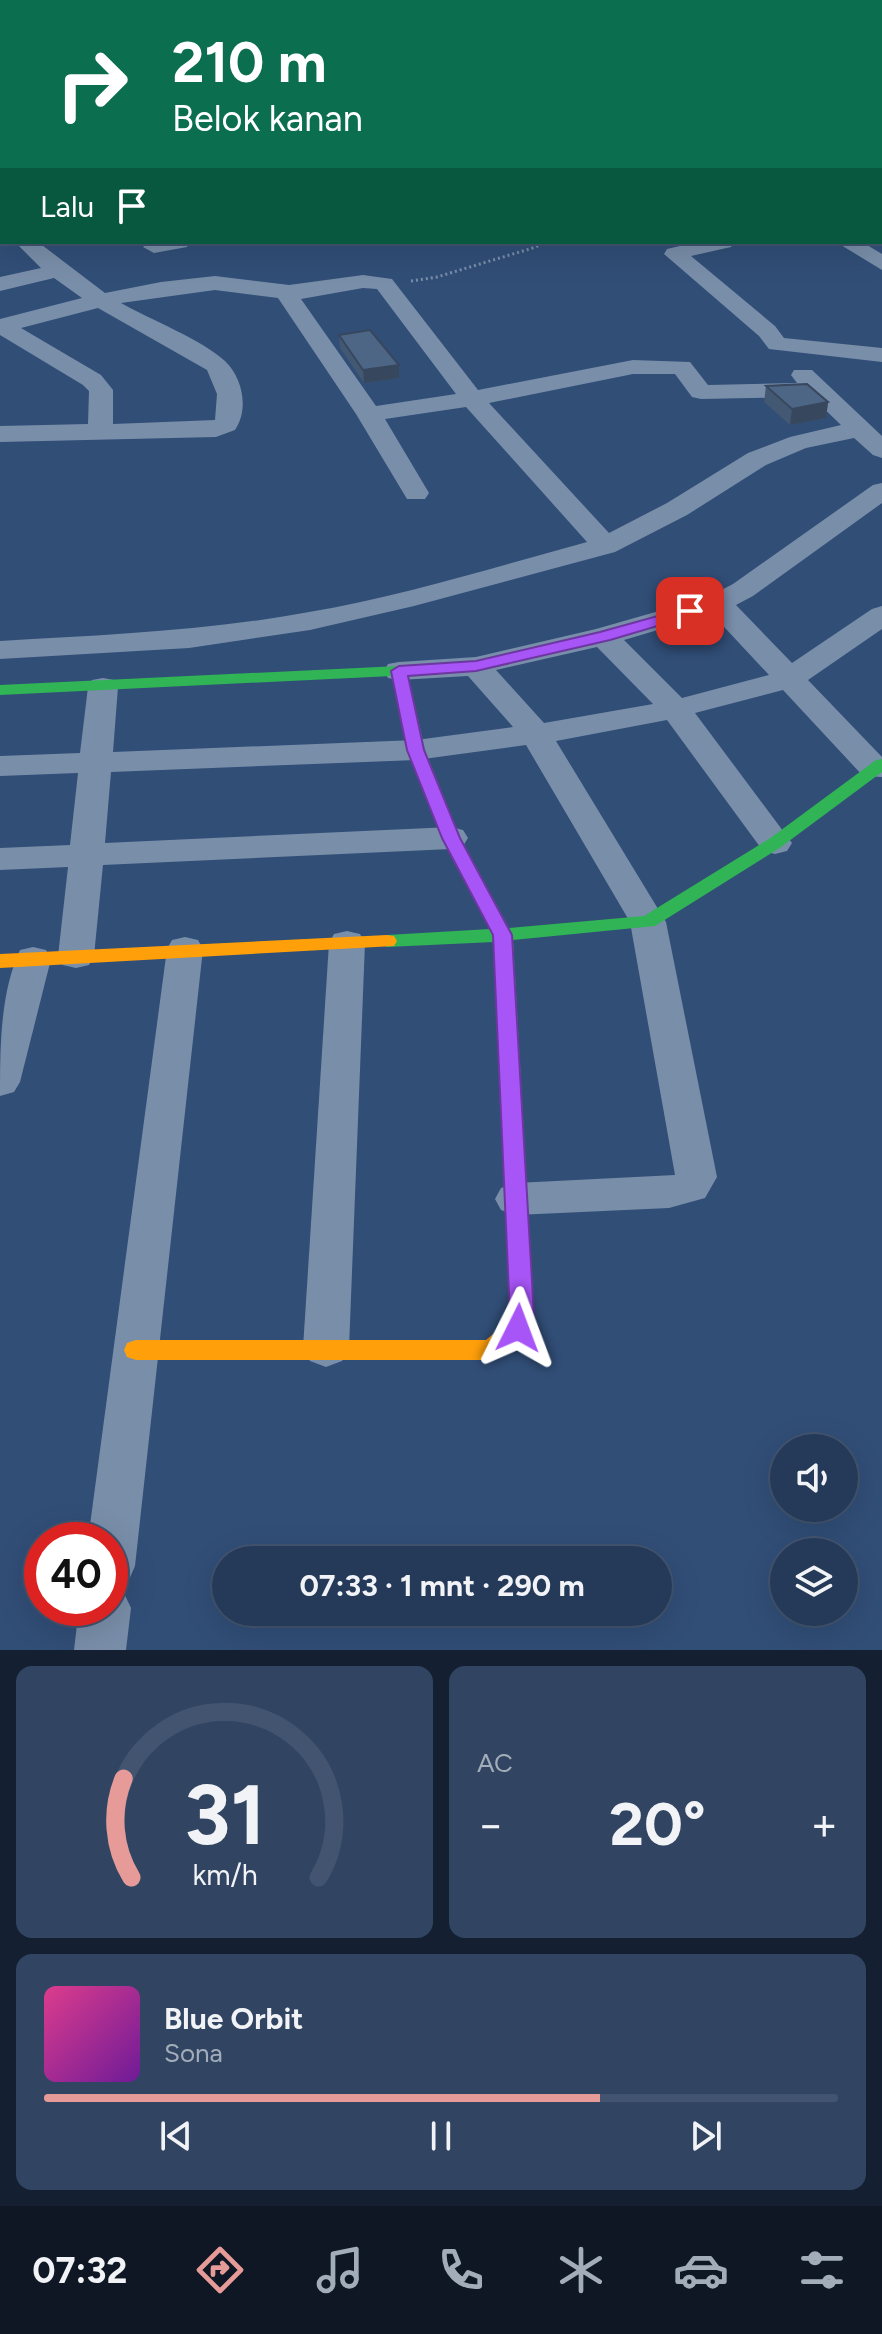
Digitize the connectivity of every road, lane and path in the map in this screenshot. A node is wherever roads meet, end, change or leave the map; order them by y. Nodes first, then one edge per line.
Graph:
1 (28, 244) edge
2 (169, 244) edge
3 (540, 244) edge
4 (704, 244) edge
5 (850, 244) edge
6 (154, 247) dead end
7 (665, 248) edge
8 (882, 263) edge
9 (55, 271) junction
10 (0, 284) edge
11 (384, 284) junction
12 (285, 292) junction
13 (99, 302) junction
14 (1, 326) edge
15 (777, 344) junction
16 (880, 352) edge
17 (818, 390) junction
18 (472, 399) junction
19 (0, 412) edge
20 (369, 414) junction
21 (0, 425) edge
22 (860, 429) junction
23 (100, 432) junction
24 (0, 434) edge
25 (882, 450) edge
26 (882, 491) edge
27 (416, 493) dead end
28 (605, 546) junction
29 (718, 603) junction
30 (882, 615) edge
31 (604, 636) junction
32 (0, 650) edge
33 (476, 666) junction
34 (399, 671) junction
35 (791, 678) junction
36 (103, 687) junction
37 (0, 690) edge
38 (675, 709) junction
39 (536, 734) junction
40 (416, 750) junction
41 (95, 761) junction
42 (0, 766) edge
43 (878, 767) edge
44 (451, 838) junction
45 (775, 843) junction
46 (88, 856) junction
47 (0, 859) edge
48 (648, 922) junction
49 (503, 935) junction
50 (347, 943) junction
51 (185, 949) junction
52 (76, 956) junction
53 (16, 960) edge
54 (0, 1082) edge
55 (516, 1199) junction
56 (326, 1348) junction
57 (136, 1350) junction
58 (115, 1522) edge
59 (103, 1626) edge
60 (100, 1650) edge

1 - 9 street
2 - 6 street
3 - 11 path
4 - 7 street
5 - 8 street
7 - 15 street
9 - 10 street
9 - 13 street
11 - 12 street
11 - 18 street
12 - 13 street
12 - 20 street
13 - 14 street
13 - 23 street
14 - 23 street
15 - 16 street
15 - 17 street
17 - 18 street
17 - 22 street
18 - 20 street
18 - 28 street
19 - 21 street
20 - 27 street
22 - 25 street
22 - 28 street
23 - 24 street
26 - 29 street
28 - 32 street
29 - 31 street
29 - 35 street
30 - 35 street
31 - 33 street
31 - 38 street
33 - 34 street
33 - 39 street
34 - 36 street
34 - 40 street
35 - 38 street
35 - 43 street
36 - 37 street
36 - 41 street
38 - 39 street
38 - 45 street
39 - 40 street
39 - 48 street
40 - 41 street
40 - 44 street
41 - 42 street
41 - 46 street
43 - 45 street
44 - 46 street
44 - 49 street
45 - 48 street
46 - 47 street
46 - 52 street
48 - 49 street
48 - 55 street
49 - 50 street
49 - 55 street
50 - 51 street
50 - 56 street
51 - 52 street
51 - 57 street
52 - 53 street
53 - 54 street
55 - 56 street
56 - 57 street
57 - 58 street
59 - 60 street

